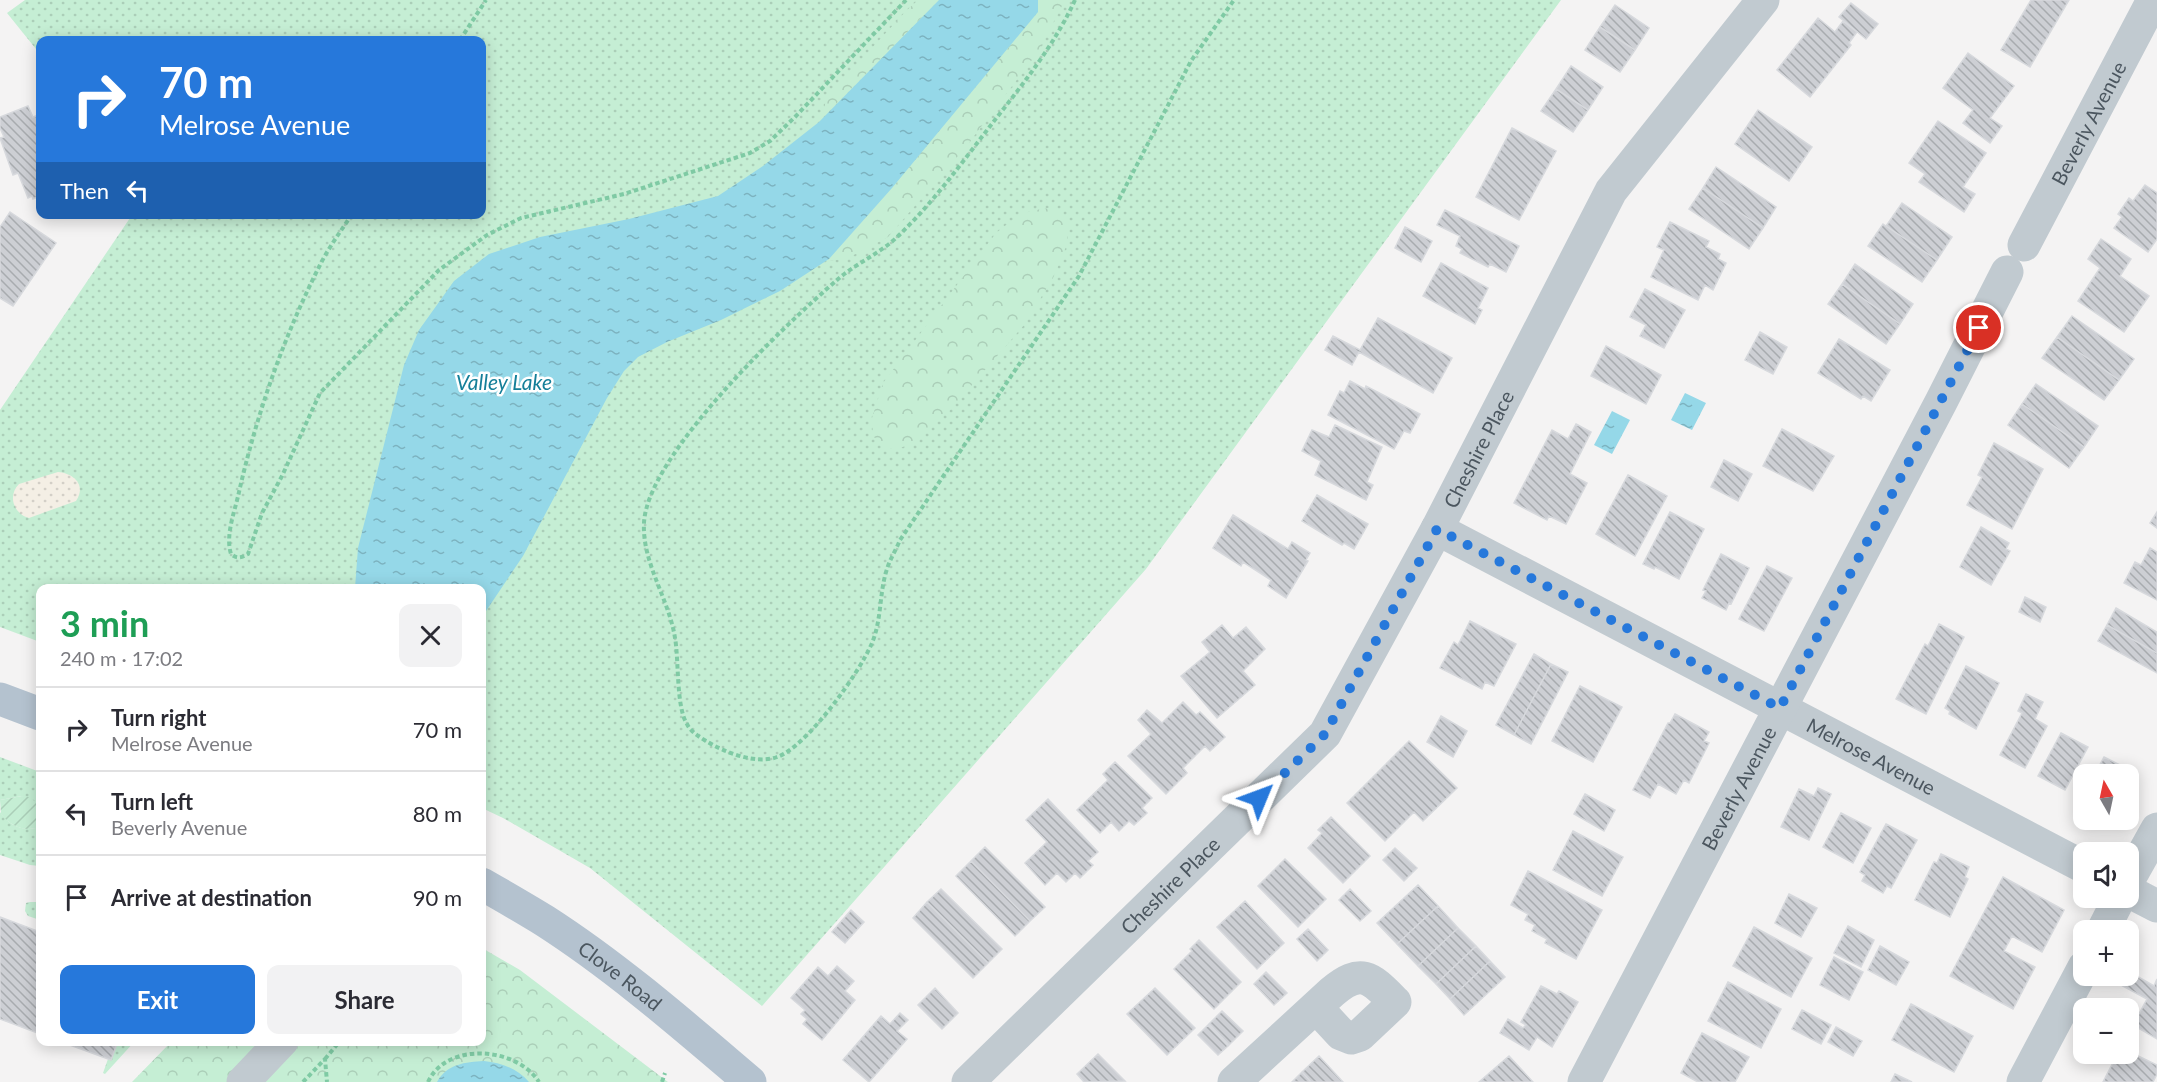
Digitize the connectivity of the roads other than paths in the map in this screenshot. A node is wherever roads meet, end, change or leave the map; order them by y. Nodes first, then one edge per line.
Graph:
1 (1763, 0) edge
2 (2153, 0) edge
3 (2024, 245) dead end
4 (2007, 272) dead end
5 (1437, 529) junction
6 (0, 699) edge
7 (1780, 708) junction
8 (36, 712) edge
9 (2157, 828) edge
10 (2073, 861) edge
11 (2139, 861) edge
12 (486, 886) edge
13 (2139, 897) edge
14 (2157, 906) edge
15 (2074, 986) edge
16 (1316, 1007) dead end
17 (277, 1046) edge
18 (243, 1082) edge
19 (750, 1082) edge
20 (968, 1082) edge
21 (1234, 1082) edge
22 (1584, 1082) edge
23 (2023, 1082) edge

1 - 5 street, Cheshire Place
2 - 3 street, Beverly Avenue
4 - 7 street, Beverly Avenue
5 - 7 street, Melrose Avenue
5 - 20 street, Cheshire Place
6 - 8 main road
7 - 10 street, Melrose Avenue
7 - 22 street, Beverly Avenue
9 - 11 street
12 - 19 main road, Clove Road
13 - 14 street
15 - 23 street
16 - 21 street
17 - 18 street

